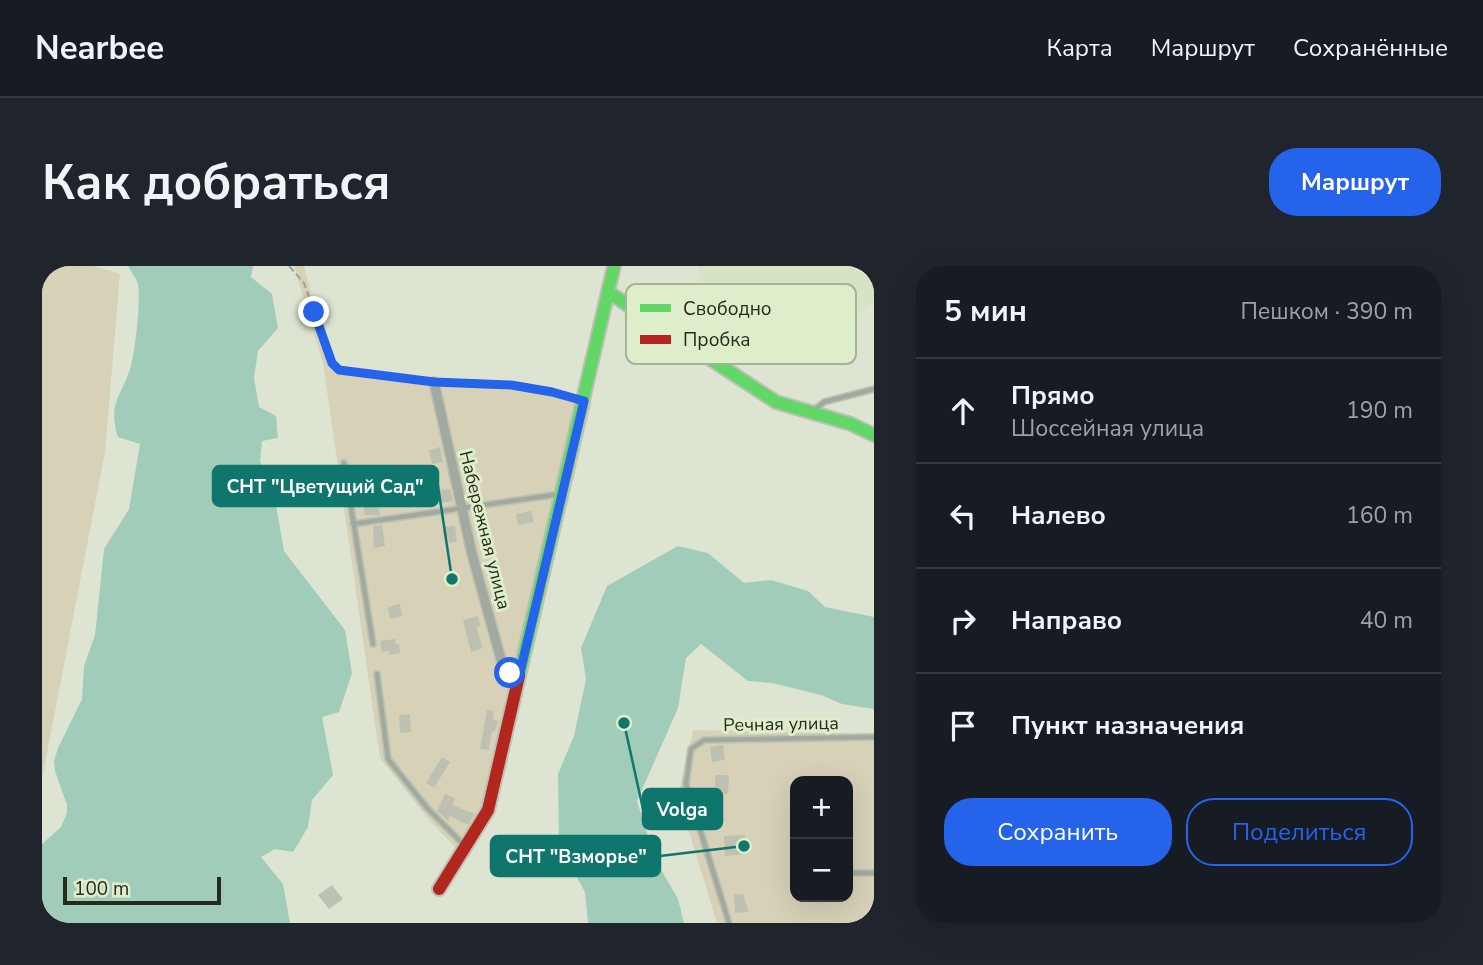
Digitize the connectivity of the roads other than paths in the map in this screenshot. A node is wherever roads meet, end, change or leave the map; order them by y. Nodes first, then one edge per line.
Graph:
1 (614, 266) edge
2 (608, 292) junction
3 (626, 304) edge
4 (718, 364) edge
5 (434, 382) road end
6 (874, 389) edge
7 (811, 412) junction
8 (874, 435) edge
9 (344, 463) dead end
10 (561, 494) junction
11 (462, 508) junction
12 (353, 524) junction
13 (373, 644) dead end
14 (377, 674) dead end
15 (519, 677) junction
16 (874, 737) edge
17 (465, 846) junction
18 (853, 873) edge
19 (874, 873) edge
20 (439, 889) dead end
21 (729, 923) edge

1 - 2 street
2 - 3 street
2 - 10 street
4 - 7 street
5 - 11 street, Набережная улица
6 - 7 lane
7 - 8 street
9 - 12 lane
10 - 11 lane
10 - 15 street
11 - 12 lane
11 - 15 street, Набережная улица
12 - 13 lane
14 - 17 lane
15 - 17 street
16 - 21 lane, Речная улица
17 - 20 street
18 - 19 lane

